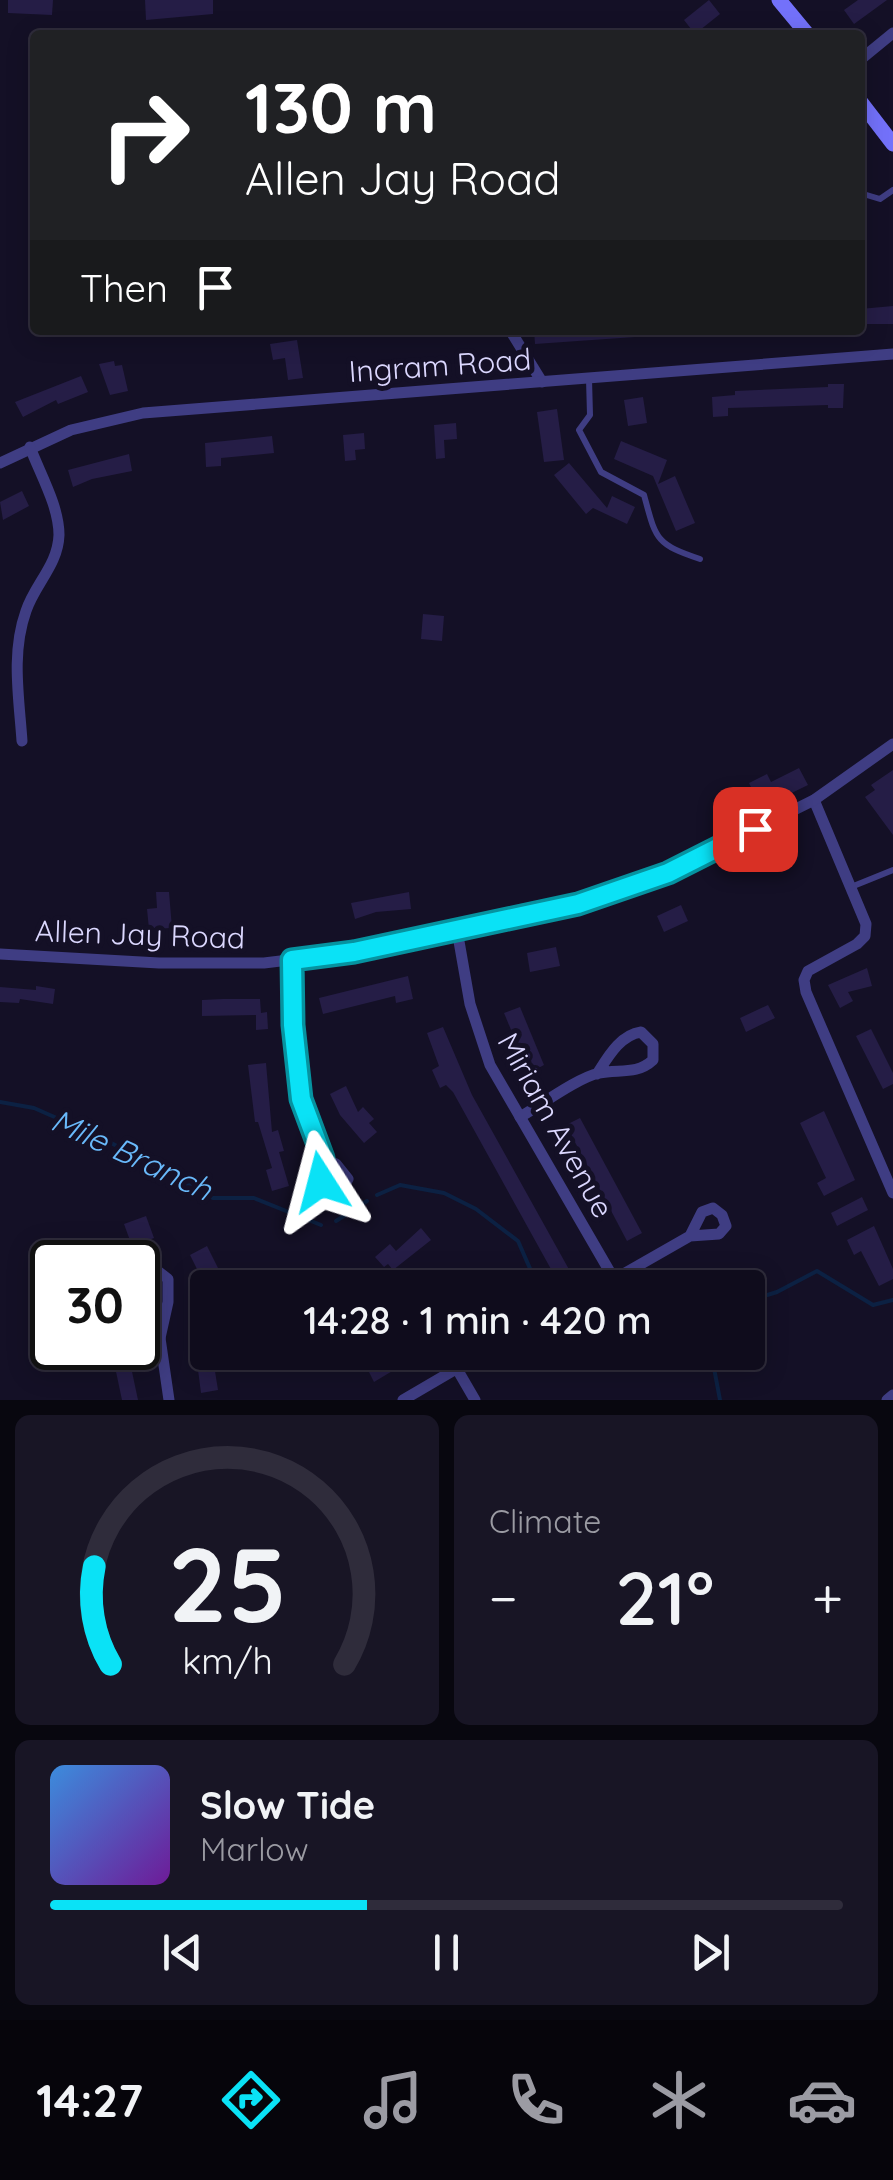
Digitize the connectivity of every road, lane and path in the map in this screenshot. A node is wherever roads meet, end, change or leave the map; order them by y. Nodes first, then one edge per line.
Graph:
1 (779, 0) edge
2 (804, 30) edge
3 (893, 33) edge
4 (865, 56) edge
5 (866, 119) edge
6 (893, 144) edge
7 (893, 190) edge
8 (865, 194) edge
9 (513, 335) edge
10 (893, 354) edge
11 (589, 378) junction
12 (542, 382) junction
13 (30, 447) junction
14 (0, 463) edge
15 (700, 559) dead end
16 (22, 741) dead end
17 (893, 744) edge
18 (814, 800) junction
19 (893, 870) edge
20 (850, 887) junction
21 (458, 930) junction
22 (0, 954) edge
23 (292, 960) junction
24 (597, 1074) junction
25 (520, 1118) junction
26 (323, 1158) dead end
27 (893, 1193) edge
28 (690, 1236) dead end
29 (609, 1270) edge
30 (630, 1270) edge
31 (160, 1272) edge
32 (160, 1338) joint
33 (453, 1370) edge
34 (457, 1370) edge
35 (893, 1395) edge
36 (169, 1400) edge
37 (403, 1400) edge
38 (475, 1400) edge
39 (887, 1400) edge

1 - 2 main road
3 - 4 street
5 - 6 main road
7 - 8 lane
9 - 12 street
10 - 11 street, Ingram Road
11 - 12 street, Ingram Road
11 - 15 lane
12 - 13 street, Ingram Road
13 - 14 street, Ingram Road
13 - 16 street
17 - 18 street, Allen Jay Road
18 - 20 street
18 - 21 street, Allen Jay Road
19 - 20 lane
20 - 27 street
21 - 23 street, Allen Jay Road
21 - 25 street, Miriam Avenue
22 - 23 street, Allen Jay Road
23 - 26 street
24 - 24 street
24 - 25 street
25 - 29 street, Miriam Avenue
28 - 30 street
31 - 32 street
32 - 36 street
33 - 37 street
34 - 38 street
35 - 39 street

